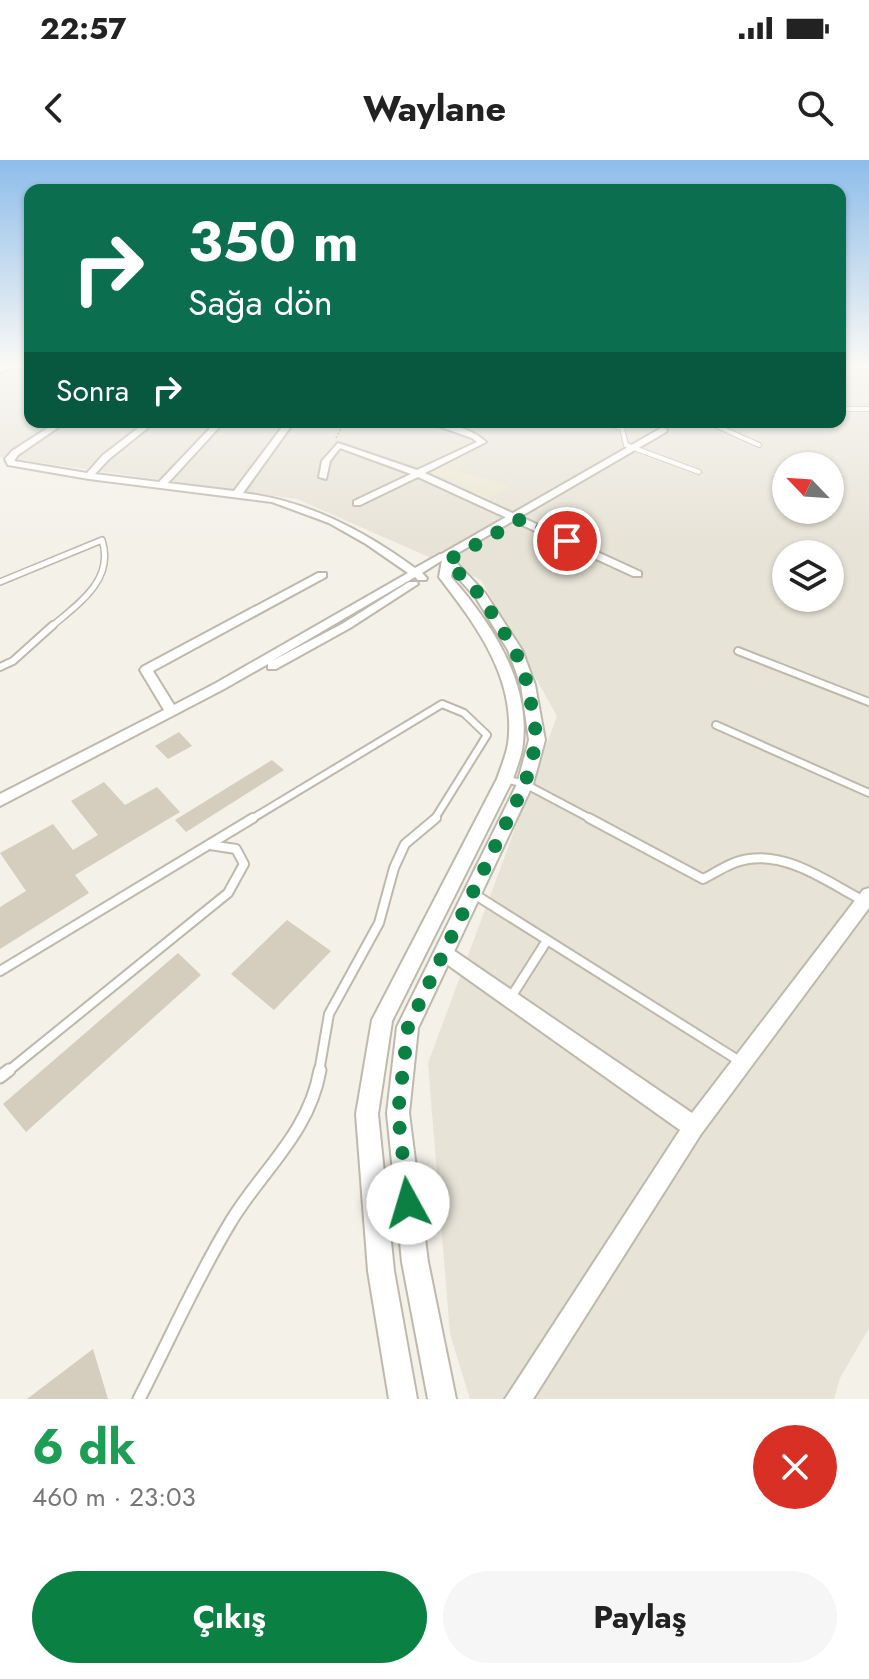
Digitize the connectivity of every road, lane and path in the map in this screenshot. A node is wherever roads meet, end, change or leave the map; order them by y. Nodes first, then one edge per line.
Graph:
1 (53, 428) edge
2 (143, 428) edge
3 (214, 428) edge
4 (286, 428) edge
5 (340, 428) edge
6 (450, 428) edge
7 (622, 428) edge
8 (665, 428) edge
9 (721, 428) edge
10 (338, 445) junction
11 (759, 445) dead end
12 (638, 449) junction
13 (699, 472) dead end
14 (417, 473) junction
15 (89, 476) junction
16 (323, 477) dead end
17 (162, 484) junction
18 (237, 494) junction
19 (357, 503) dead end
20 (518, 518) junction
21 (446, 559) junction
22 (637, 574) dead end
23 (322, 575) dead end
24 (418, 576) junction
25 (0, 582) edge
26 (738, 651) dead end
27 (0, 667) edge
28 (869, 702) edge
29 (171, 711) junction
30 (716, 725) dead end
31 (505, 779) junction
32 (525, 784) junction
33 (869, 793) edge
34 (0, 801) edge
35 (208, 845) junction
36 (472, 893) junction
37 (867, 898) edge
38 (546, 942) junction
39 (444, 953) junction
40 (0, 971) edge
41 (510, 999) junction
42 (742, 1062) junction
43 (0, 1077) edge
44 (694, 1127) junction
45 (139, 1399) edge
46 (403, 1399) edge
47 (442, 1399) edge
48 (518, 1399) edge

1 - 15 street
2 - 15 street
3 - 17 street
4 - 18 street
5 - 10 path
6 - 14 street
7 - 12 lane
8 - 12 street
9 - 11 lane
10 - 14 street
10 - 16 street
12 - 13 lane
12 - 20 street
14 - 19 street
14 - 20 street
15 - 17 street
17 - 18 street
18 - 24 street
20 - 21 street
20 - 22 street
21 - 24 street
21 - 31 street
21 - 32 street
23 - 29 street
24 - 29 street
25 - 27 lane
26 - 28 lane
29 - 34 street
30 - 33 lane
31 - 32 lane
31 - 46 street
32 - 36 street
32 - 37 lane
35 - 40 lane
35 - 43 lane
35 - 45 lane
36 - 38 lane
36 - 39 street
37 - 42 street
38 - 41 lane
38 - 42 lane
39 - 41 street
39 - 47 street
41 - 44 street
42 - 44 street
44 - 48 street

